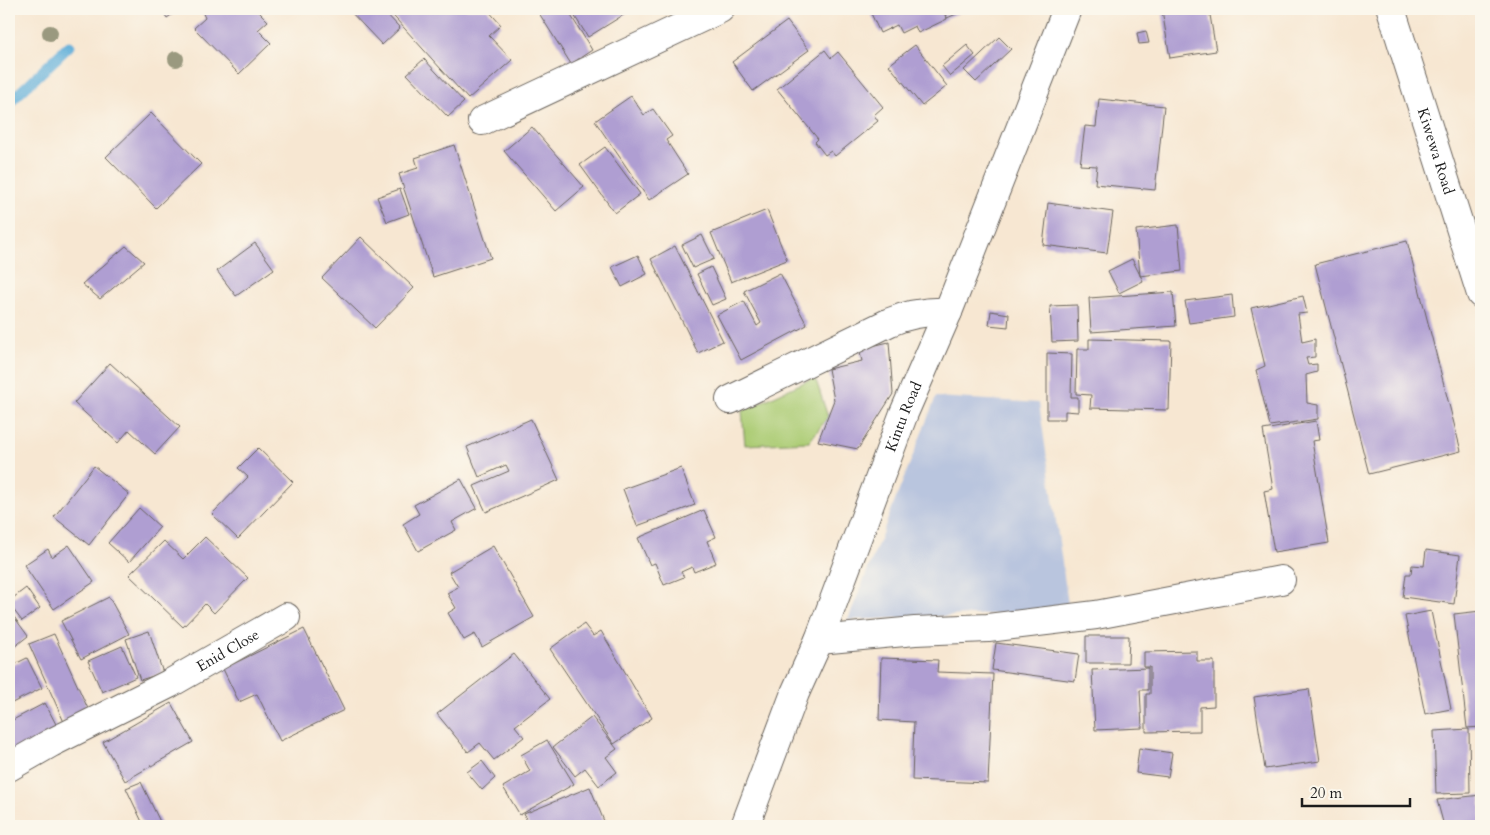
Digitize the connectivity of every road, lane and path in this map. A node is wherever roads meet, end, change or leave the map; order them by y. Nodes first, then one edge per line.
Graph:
1 (720, 9) edge
2 (1067, 9) edge
3 (1391, 9) edge
4 (482, 121) dead end
5 (1475, 250) edge
6 (1481, 294) edge
7 (948, 312) junction
8 (730, 400) dead end
9 (1281, 580) dead end
10 (286, 617) dead end
11 (819, 640) junction
12 (9, 767) edge
13 (745, 826) edge

1 - 4 street
2 - 7 street, Kintu Road
3 - 5 street, Kiwewa Road
5 - 6 street, Kiwewa Road
7 - 8 street
7 - 11 street, Kintu Road
9 - 11 street
10 - 12 street, Enid Close
11 - 13 street, Kintu Road

